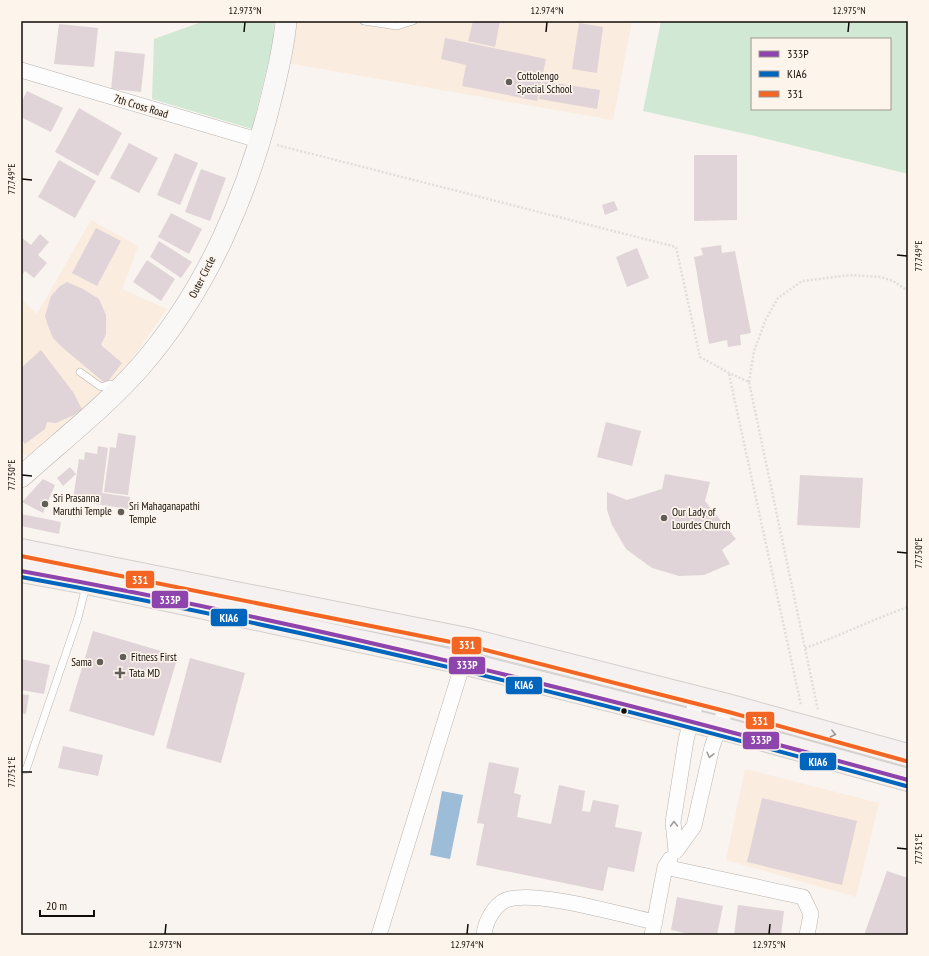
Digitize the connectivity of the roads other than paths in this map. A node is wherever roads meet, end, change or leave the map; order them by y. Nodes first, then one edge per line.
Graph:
1 (286, 21) edge
2 (364, 21) edge
3 (413, 21) edge
4 (21, 70) edge
5 (261, 142) junction
6 (80, 372) dead end
7 (117, 391) junction
8 (21, 476) edge
9 (21, 550) edge
10 (21, 571) edge
11 (87, 583) junction
12 (463, 662) junction
13 (697, 698) junction
14 (727, 705) junction
15 (691, 721) junction
16 (719, 728) junction
17 (908, 755) edge
18 (21, 770) edge
19 (908, 780) edge
20 (676, 851) junction
21 (665, 867) junction
22 (653, 928) edge
23 (379, 935) edge
24 (484, 935) edge
25 (807, 935) edge

1 - 5 street, Outer Circle
2 - 3 lane
4 - 5 street, 7th Cross Road
5 - 7 street, Outer Circle
6 - 7 lane
7 - 8 street, Outer Circle
9 - 13 main road
10 - 11 main road
11 - 12 main road
11 - 18 lane
12 - 15 main road
12 - 23 street
13 - 14 main road
13 - 15 street
14 - 16 street
14 -> 17 main road
15 - 16 main road
20 -> 15 street
16 - 19 main road
16 -> 20 street
20 - 21 street
21 - 22 street
21 - 25 street
22 - 24 street

